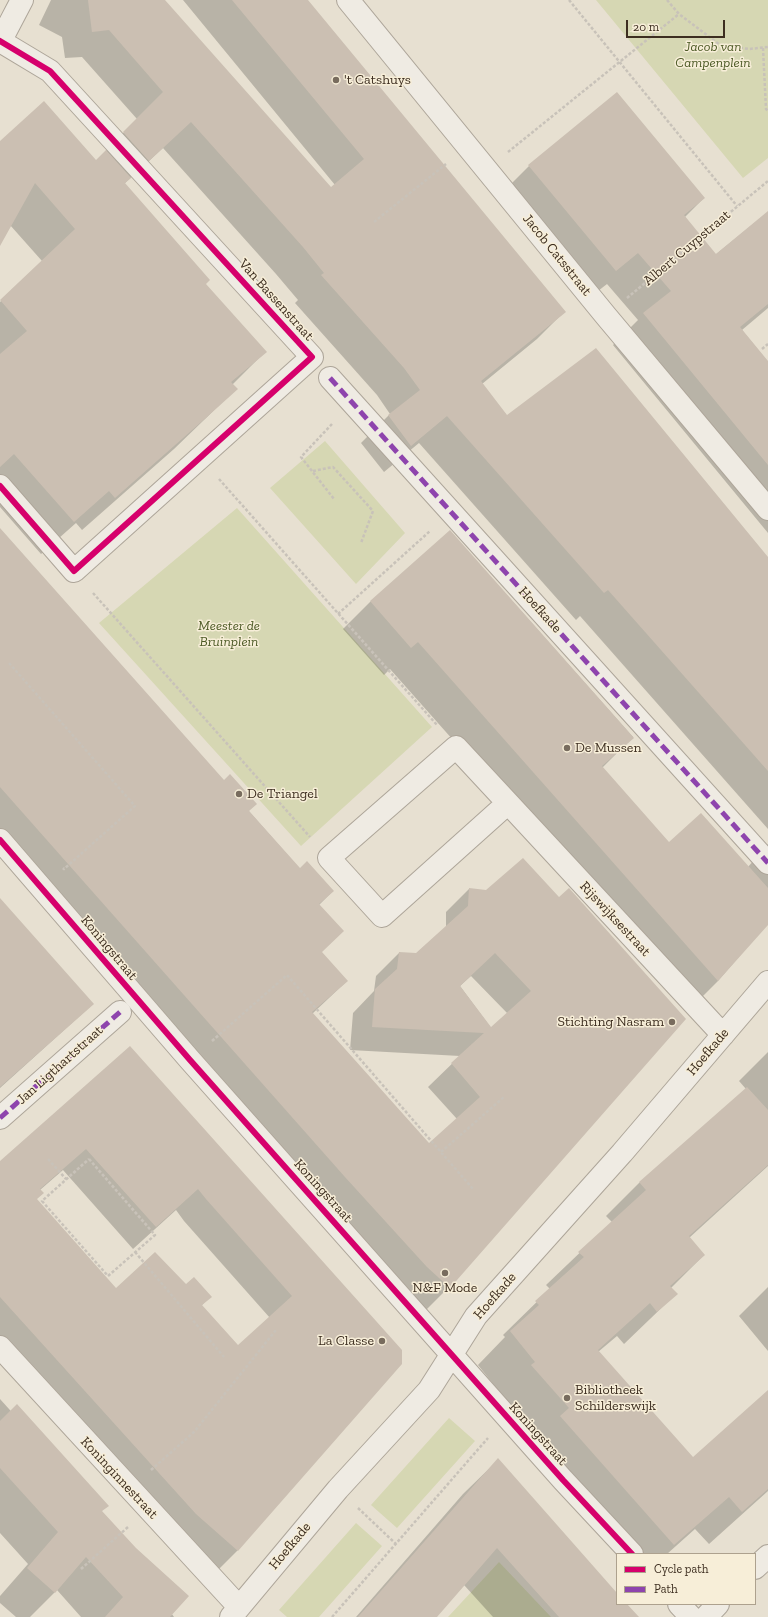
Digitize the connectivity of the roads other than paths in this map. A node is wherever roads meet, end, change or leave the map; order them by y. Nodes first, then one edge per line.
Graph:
1 (22, 0) edge
2 (348, 0) edge
3 (0, 42) edge
4 (330, 378) dead end
5 (0, 486) edge
6 (768, 509) edge
7 (508, 803) junction
8 (0, 840) edge
9 (768, 863) edge
10 (768, 982) edge
11 (120, 1012) dead end
12 (723, 1035) junction
13 (0, 1118) edge
14 (0, 1347) edge
15 (452, 1355) junction
16 (631, 1553) edge
17 (768, 1556) edge
18 (756, 1567) edge
19 (680, 1605) edge
20 (717, 1605) edge
21 (235, 1612) edge
22 (691, 1617) edge
23 (706, 1617) edge

1 - 3 street
2 - 6 street, Jacob Catsstraat
3 - 5 street, Van Bassenstraat
4 - 9 street, Hoefkade
7 - 7 street, Rijswijksestraat
7 - 12 street, Rijswijksestraat
8 - 15 street, Koningstraat
10 - 12 street, Hoefkade
11 - 13 street, Jan Ligthartstraat
12 - 15 street, Hoefkade
14 - 21 street, Koninginnestraat
15 - 16 street, Koningstraat
15 - 21 street, Hoefkade
17 - 18 street
19 - 22 street
20 - 23 street

